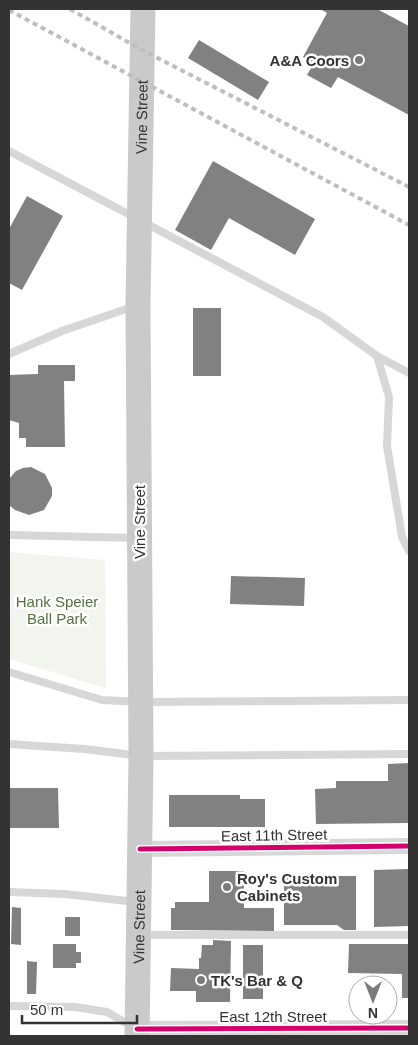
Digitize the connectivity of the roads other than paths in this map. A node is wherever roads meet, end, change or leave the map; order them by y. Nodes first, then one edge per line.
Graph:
1 (143, 9) edge
2 (9, 151) edge
3 (140, 220) junction
4 (138, 305) junction
5 (9, 354) edge
6 (377, 356) junction
7 (409, 373) edge
8 (9, 536) edge
9 (139, 538) junction
10 (409, 552) edge
11 (9, 672) edge
12 (409, 700) edge
13 (140, 702) junction
14 (9, 744) edge
15 (409, 754) edge
16 (141, 756) junction
17 (409, 846) edge
18 (140, 850) junction
19 (9, 892) edge
20 (139, 902) junction
21 (138, 935) junction
22 (409, 935) edge
23 (9, 1006) edge
24 (400, 1031) edge
25 (276, 1032) edge
26 (137, 1033) edge

1 - 3 main road, Vine Street
2 - 3 lane
3 - 4 main road, Vine Street
3 - 6 lane
4 - 5 lane
4 - 9 main road, Vine Street
6 - 7 lane
6 - 10 lane
8 - 9 lane
9 - 13 main road, Vine Street
11 - 13 lane
12 - 13 lane
13 - 16 main road, Vine Street
14 - 16 lane
15 - 16 lane
16 - 18 main road, Vine Street
17 - 18 street, East 11th Street
18 - 20 main road, Vine Street
19 - 20 lane
20 - 21 main road, Vine Street
21 - 22 lane
21 - 26 main road, Vine Street
23 - 26 lane
24 - 25 street, East 12th Street
25 - 26 street, East 12th Street

